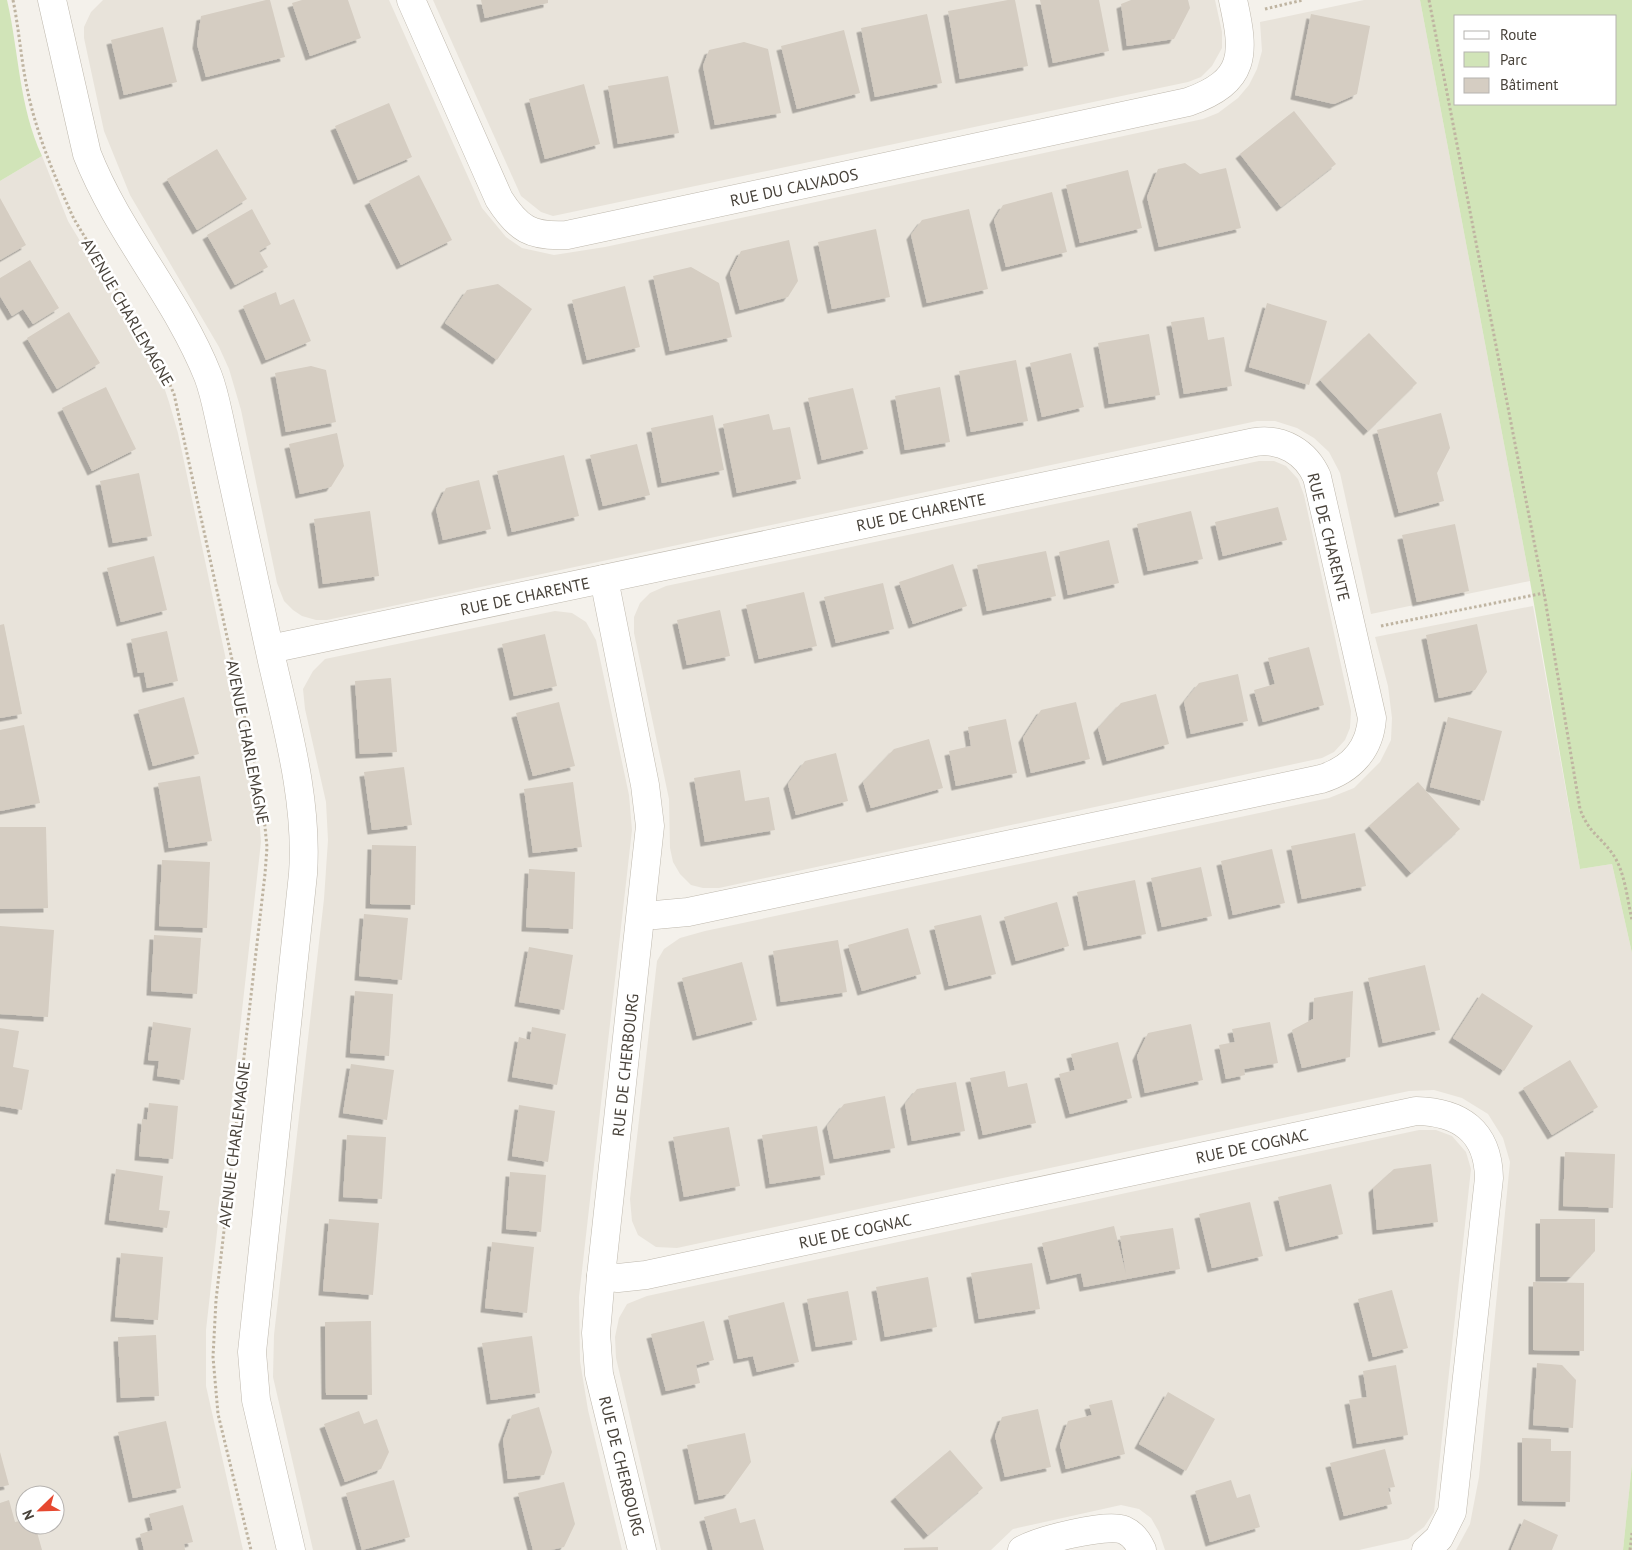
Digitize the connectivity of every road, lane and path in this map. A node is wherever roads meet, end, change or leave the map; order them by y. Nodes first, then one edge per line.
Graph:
1 (13, 0) edge
2 (52, 0) edge
3 (411, 0) edge
4 (1303, 0) edge
5 (1430, 0) edge
6 (1245, 5) edge
7 (604, 579) junction
8 (1544, 593) junction
9 (1373, 628) dead end
10 (270, 649) junction
11 (642, 914) junction
12 (1632, 920) edge
13 (601, 1276) junction
14 (1632, 1533) edge
15 (251, 1550) edge
16 (291, 1550) edge
17 (642, 1550) edge
18 (1022, 1550) edge
19 (1142, 1550) edge
20 (1426, 1550) edge
21 (1630, 1550) edge

1 - 15 path, AVENUE CHARLEMAGNE
2 - 10 street
3 - 6 street, RUE DU CALVADOS
4 - 6 path
5 - 8 path
7 - 10 street, RUE DE CHARENTE
7 - 11 street, RUE DE CHERBOURG
7 - 11 street, RUE DE CHARENTE
8 - 9 path
8 - 12 path
10 - 16 street
11 - 13 street, RUE DE CHERBOURG
13 - 17 street, RUE DE CHERBOURG
13 - 20 street, RUE DE COGNAC
14 - 21 path
18 - 19 street

